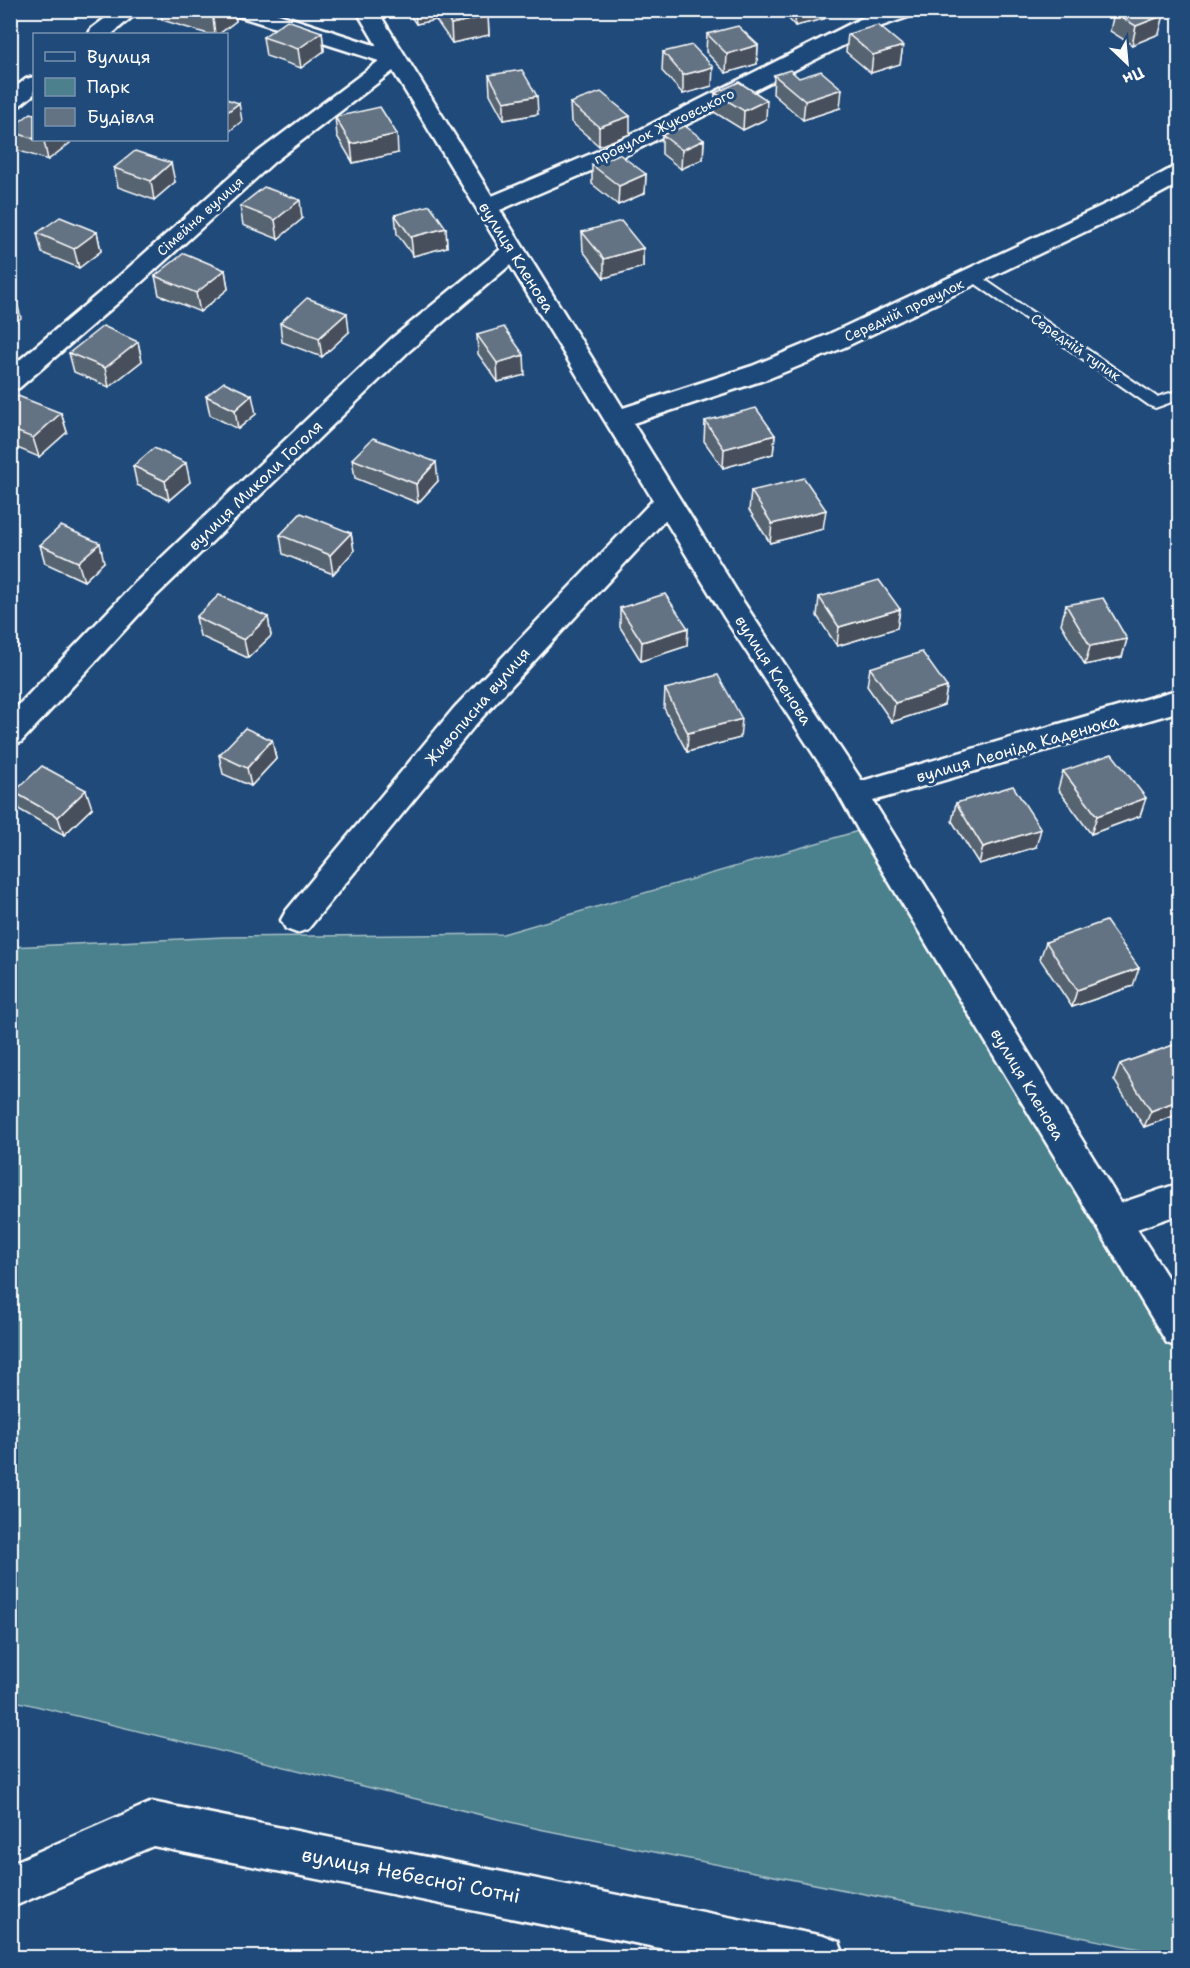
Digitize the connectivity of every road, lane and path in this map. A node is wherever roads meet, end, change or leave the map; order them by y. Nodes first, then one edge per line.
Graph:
1 (130, 10) edge
2 (243, 10) edge
3 (366, 10) edge
4 (906, 10) edge
5 (100, 33) edge
6 (395, 58) junction
7 (33, 85) edge
8 (10, 102) edge
9 (1179, 173) edge
10 (486, 207) junction
11 (513, 251) junction
12 (975, 277) junction
13 (10, 382) edge
14 (1179, 394) edge
15 (617, 419) junction
16 (667, 501) junction
17 (1179, 700) edge
18 (10, 734) edge
19 (854, 795) junction
20 (297, 920) dead end
21 (1179, 1198) edge
22 (1113, 1222) junction
23 (1179, 1331) edge
24 (10, 1887) edge
25 (823, 1958) edge

1 - 5 street
2 - 6 street
3 - 6 street, вулиця Кленова
4 - 10 street, провулок Жуковського
6 - 10 street, вулиця Кленова
6 - 13 street, Сімейна вулиця
7 - 8 street
9 - 12 street, Середній провулок
10 - 11 street, вулиця Кленова
11 - 15 street, вулиця Кленова
11 - 18 street, вулиця Миколи Гоголя
12 - 14 lane, Середній тупик
12 - 15 street, Середній провулок
15 - 16 street, вулиця Кленова
16 - 19 street, вулиця Кленова
16 - 20 street, Живописна вулиця
17 - 19 street, вулиця Леоніда Каденюка
19 - 22 street, вулиця Кленова
21 - 22 street
22 - 23 street, вулиця Кленова
24 - 25 street, вулиця Небесної Сотні

